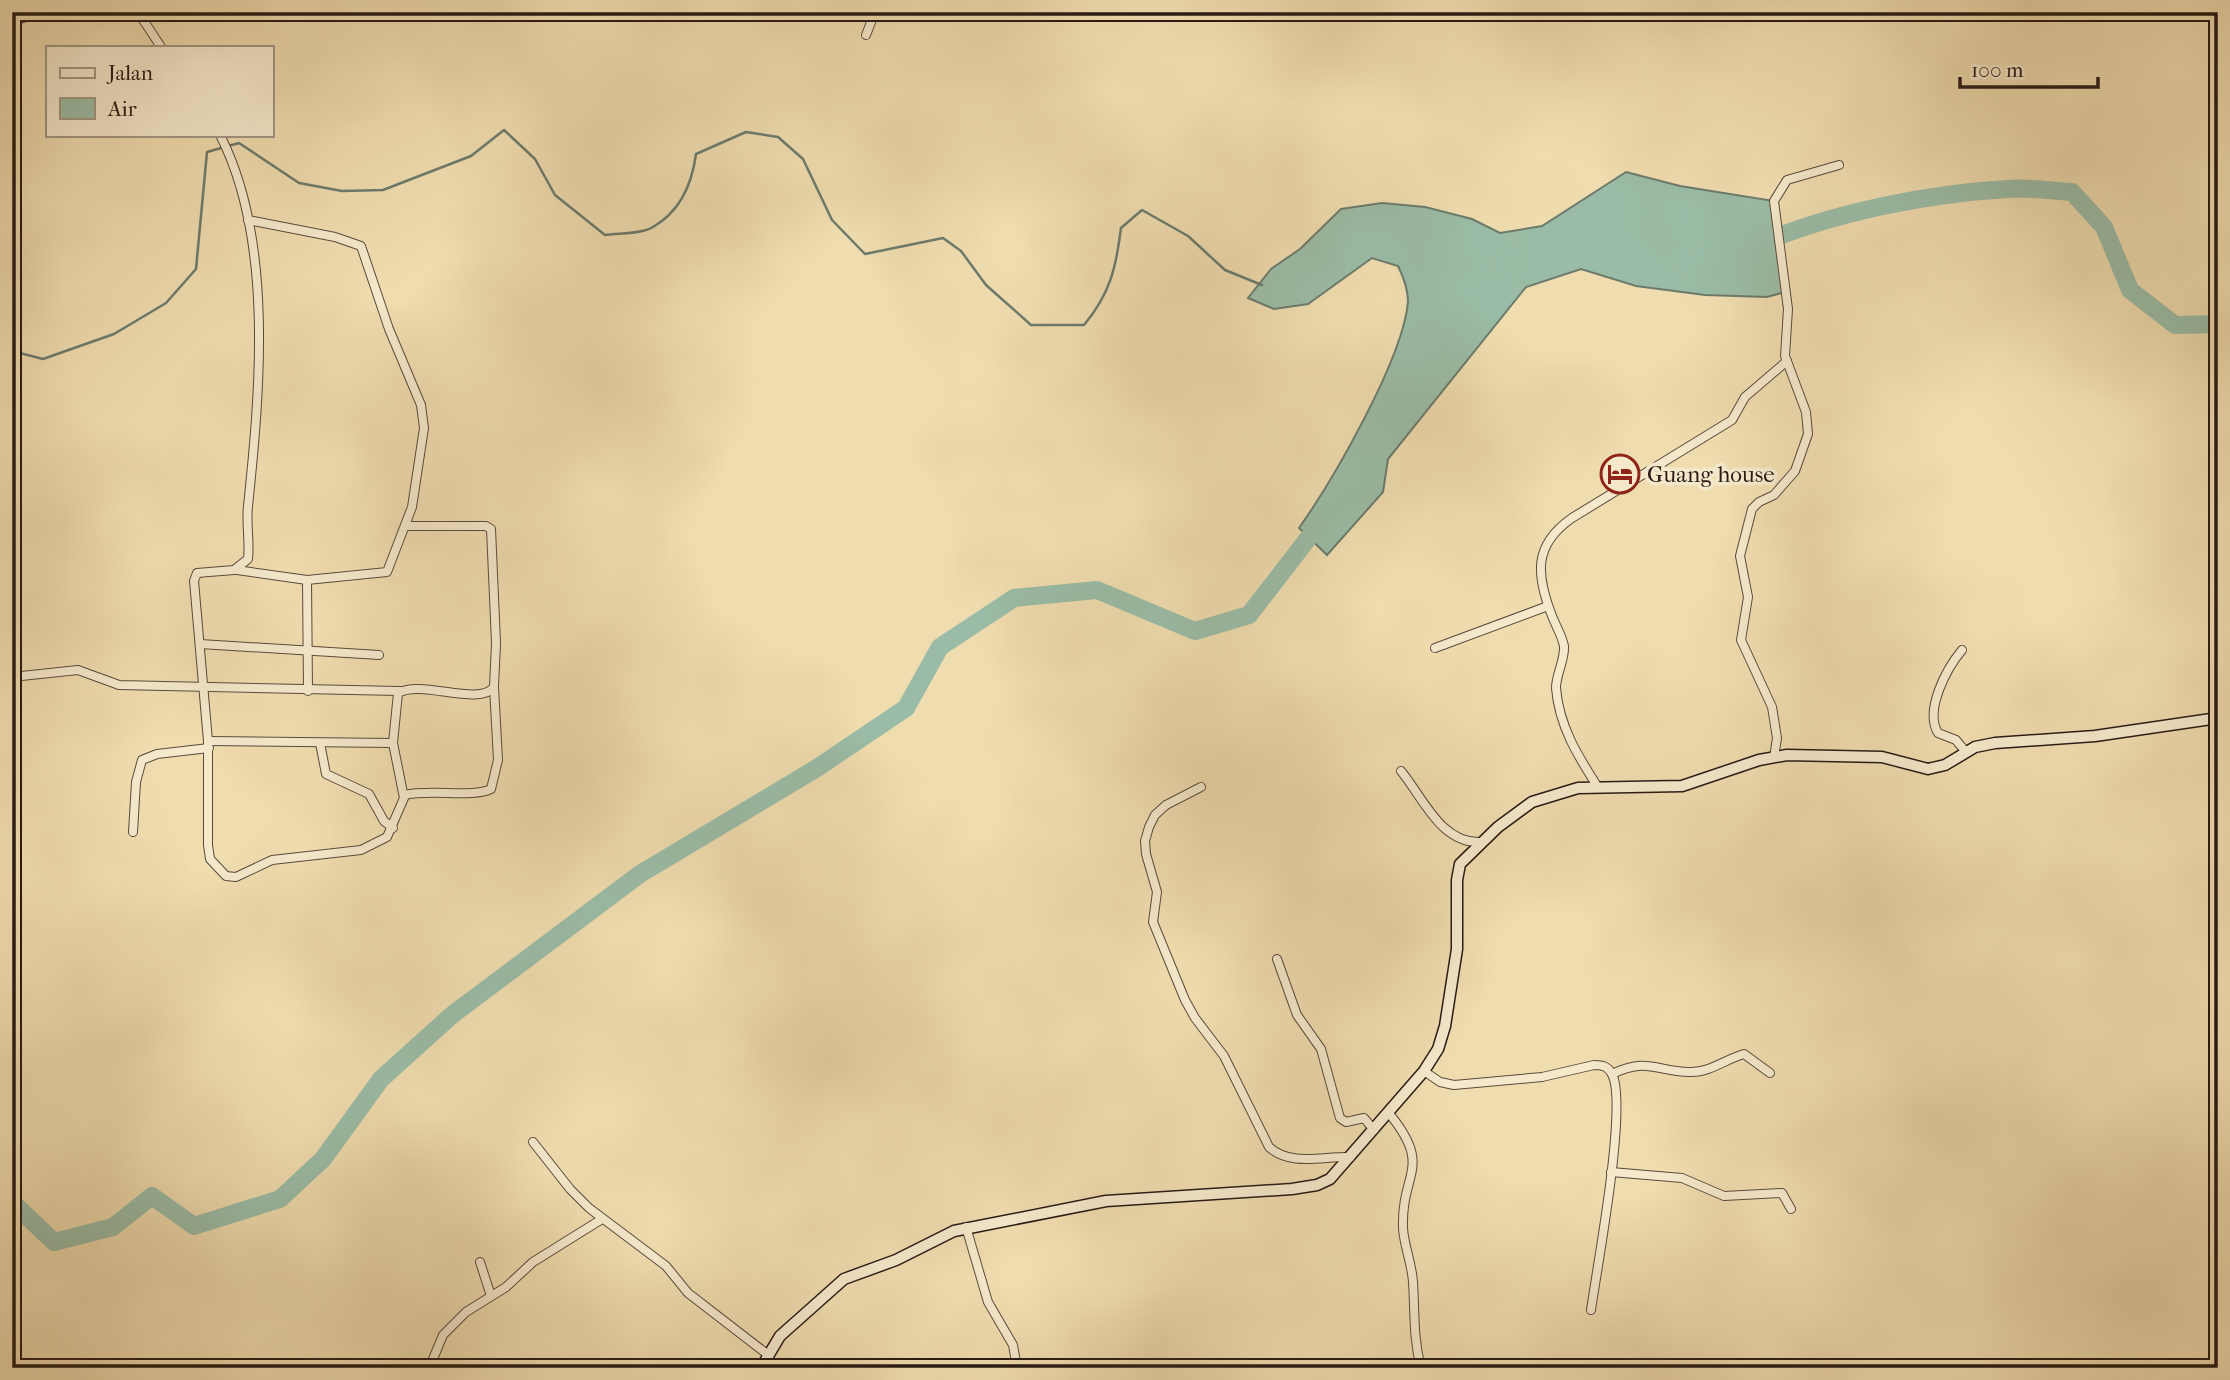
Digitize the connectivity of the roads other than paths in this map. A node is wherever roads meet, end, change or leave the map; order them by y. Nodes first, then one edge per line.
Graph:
1 (39, 12) edge
2 (138, 12) edge
3 (876, 12) edge
4 (1098, 12) edge
5 (1110, 17) dead end
6 (12, 22) edge
7 (866, 35) dead end
8 (160, 46) edge
9 (220, 136) edge
10 (1839, 165) dead end
11 (248, 220) junction
12 (1787, 361) junction
13 (406, 526) junction
14 (234, 570) junction
15 (307, 580) junction
16 (1548, 606) junction
17 (200, 644) junction
18 (306, 648) junction
19 (1435, 648) dead end
20 (1962, 650) dead end
21 (379, 655) dead end
22 (12, 677) edge
23 (494, 687) junction
24 (204, 689) junction
25 (308, 691) junction
26 (400, 691) junction
27 (2218, 718) edge
28 (320, 743) junction
29 (393, 743) junction
30 (209, 744) junction
31 (1965, 751) junction
32 (1774, 757) junction
33 (1401, 771) dead end
34 (1597, 786) junction
35 (1201, 787) dead end
36 (404, 795) junction
37 (393, 828) junction
38 (133, 832) dead end
39 (1481, 842) junction
40 (1277, 959) dead end
41 (1424, 1071) junction
42 (1770, 1073) dead end
43 (1612, 1074) junction
44 (1388, 1112) junction
45 (1374, 1130) junction
46 (533, 1142) dead end
47 (1350, 1157) junction
48 (1611, 1172) junction
49 (1791, 1209) dead end
50 (602, 1219) junction
51 (966, 1227) junction
52 (480, 1262) dead end
53 (491, 1296) junction
54 (1591, 1310) dead end
55 (767, 1354) junction
56 (432, 1366) edge
57 (761, 1368) edge
58 (1017, 1368) edge
59 (1421, 1368) edge

1 - 6 street
2 - 8 street
3 - 7 street
4 - 5 street
9 - 11 street
10 - 12 street
11 - 13 street
11 - 14 street
12 - 16 street
12 - 32 street
13 - 15 street
13 - 23 street
14 - 15 street
14 - 17 street
15 - 18 street
16 - 19 street
16 - 34 street
17 - 18 street
17 - 24 street
18 - 21 street
18 - 25 street
20 - 31 street
22 - 24 street
23 - 26 street
23 - 36 street
24 - 25 street
24 - 30 street
25 - 26 street
26 - 29 street
27 - 31 street
28 - 29 street
28 - 30 street
28 - 37 street
29 - 36 street
30 - 37 street
30 - 38 street
31 - 32 street
32 - 34 street
33 - 39 street
34 - 39 street
35 - 47 street
36 - 37 street
39 - 41 street
40 - 45 street
41 - 43 street
41 - 44 street
42 - 43 street
43 - 48 street
44 - 45 street
44 - 59 street
45 - 47 street
46 - 50 street
47 - 51 street
48 - 49 street
48 - 54 street
50 - 53 street
50 - 55 street
51 - 55 street
51 - 58 street
52 - 53 street
53 - 56 street
55 - 57 street

